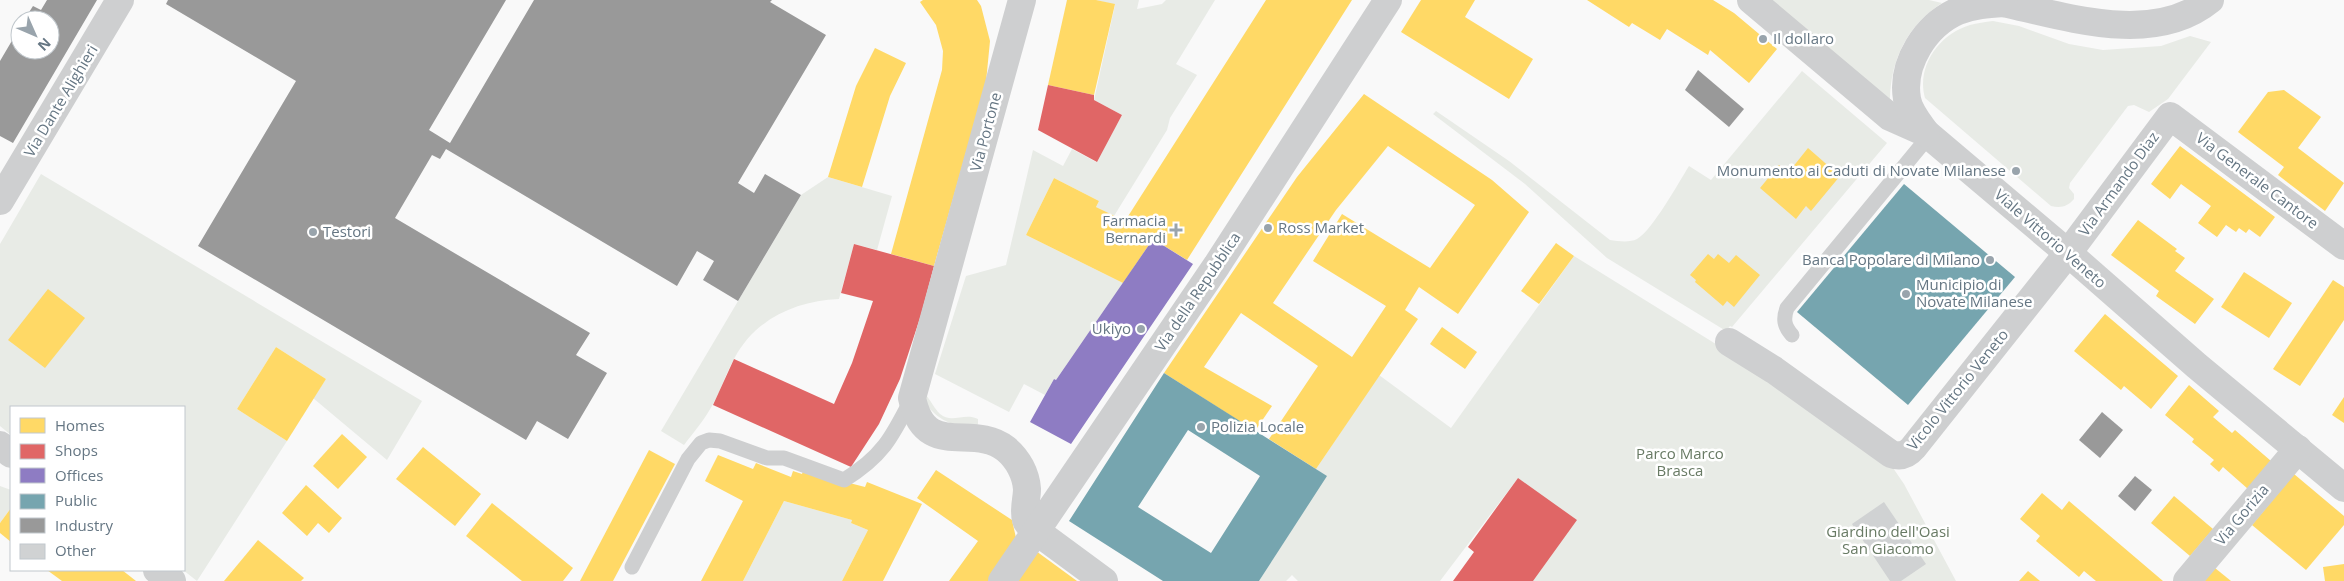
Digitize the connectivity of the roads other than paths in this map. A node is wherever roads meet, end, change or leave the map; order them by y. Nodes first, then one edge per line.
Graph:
1 (120, 0) edge
2 (1388, 0) edge
3 (1750, 0) edge
4 (2210, 0) edge
5 (1996, 1) edge
6 (1014, 4) edge
7 (2170, 116) joint
8 (1927, 135) junction
9 (0, 201) edge
10 (2344, 246) edge
11 (2068, 253) junction
12 (1792, 335) dead end
13 (1729, 342) dead end
14 (912, 398) junction
15 (0, 445) edge
16 (2298, 449) junction
17 (10, 453) edge
18 (2344, 488) edge
19 (1036, 531) junction
20 (632, 567) dead end
21 (158, 571) edge
22 (172, 581) edge
23 (1002, 581) edge
24 (1104, 581) edge
25 (2187, 581) edge

1 - 9 street, Via Dante Alighieri
2 - 19 street, Via della Repubblica
3 - 8 street, Viale Vittorio Veneto
4 - 5 street
5 - 8 street
6 - 14 street, Via Portone
7 - 10 street, Via Generale Cantore
7 - 11 street, Via Armando Diaz
8 - 11 street, Viale Vittorio Veneto
8 - 12 lane
11 - 13 street, Vicolo Vittorio Veneto
11 - 16 street, Viale Vittorio Veneto
14 - 19 street
14 - 20 lane
15 - 17 street
16 - 18 street, Viale Vittorio Veneto
16 - 25 street, Via Gorizia
19 - 23 street, Via della Repubblica
19 - 24 street
21 - 22 street

